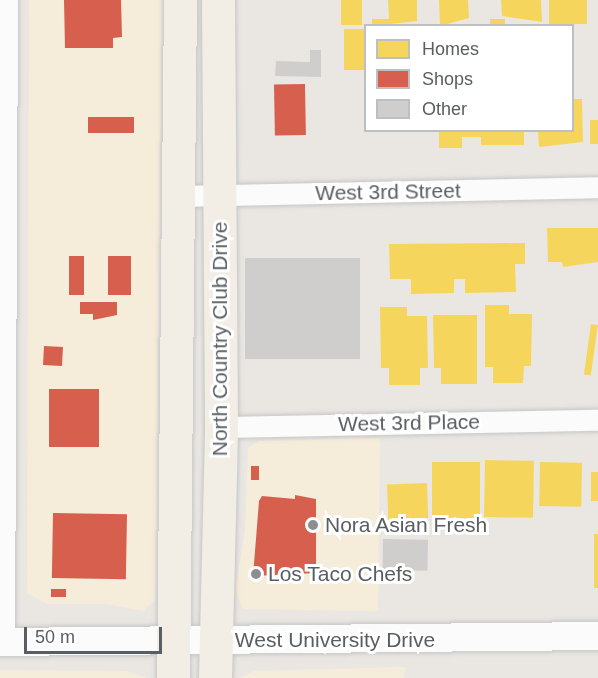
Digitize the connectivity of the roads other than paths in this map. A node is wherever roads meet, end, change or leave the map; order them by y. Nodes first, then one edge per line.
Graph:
1 (7, 0) edge
2 (180, 0) edge
3 (218, 0) edge
4 (598, 187) edge
5 (220, 195) junction
6 (177, 196) junction
7 (3, 404) edge
8 (598, 420) edge
9 (221, 427) junction
10 (598, 636) edge
11 (174, 641) junction
12 (216, 641) junction
13 (2, 642) edge
14 (173, 678) edge
15 (215, 678) edge

1 - 7 street
2 - 6 main road, North Country Club Drive
3 - 5 main road, North Country Club Drive
4 - 5 street, West 3rd Street
5 - 6 street, West 3rd Street
5 - 9 main road, North Country Club Drive
6 - 11 main road, North Country Club Drive
7 - 13 street
8 - 9 street, West 3rd Place
9 - 12 main road, North Country Club Drive
10 - 12 main road, West University Drive
11 - 12 main road, West University Drive
11 - 13 main road, West University Drive
11 - 14 main road, North Country Club Drive
12 - 15 main road, North Country Club Drive

